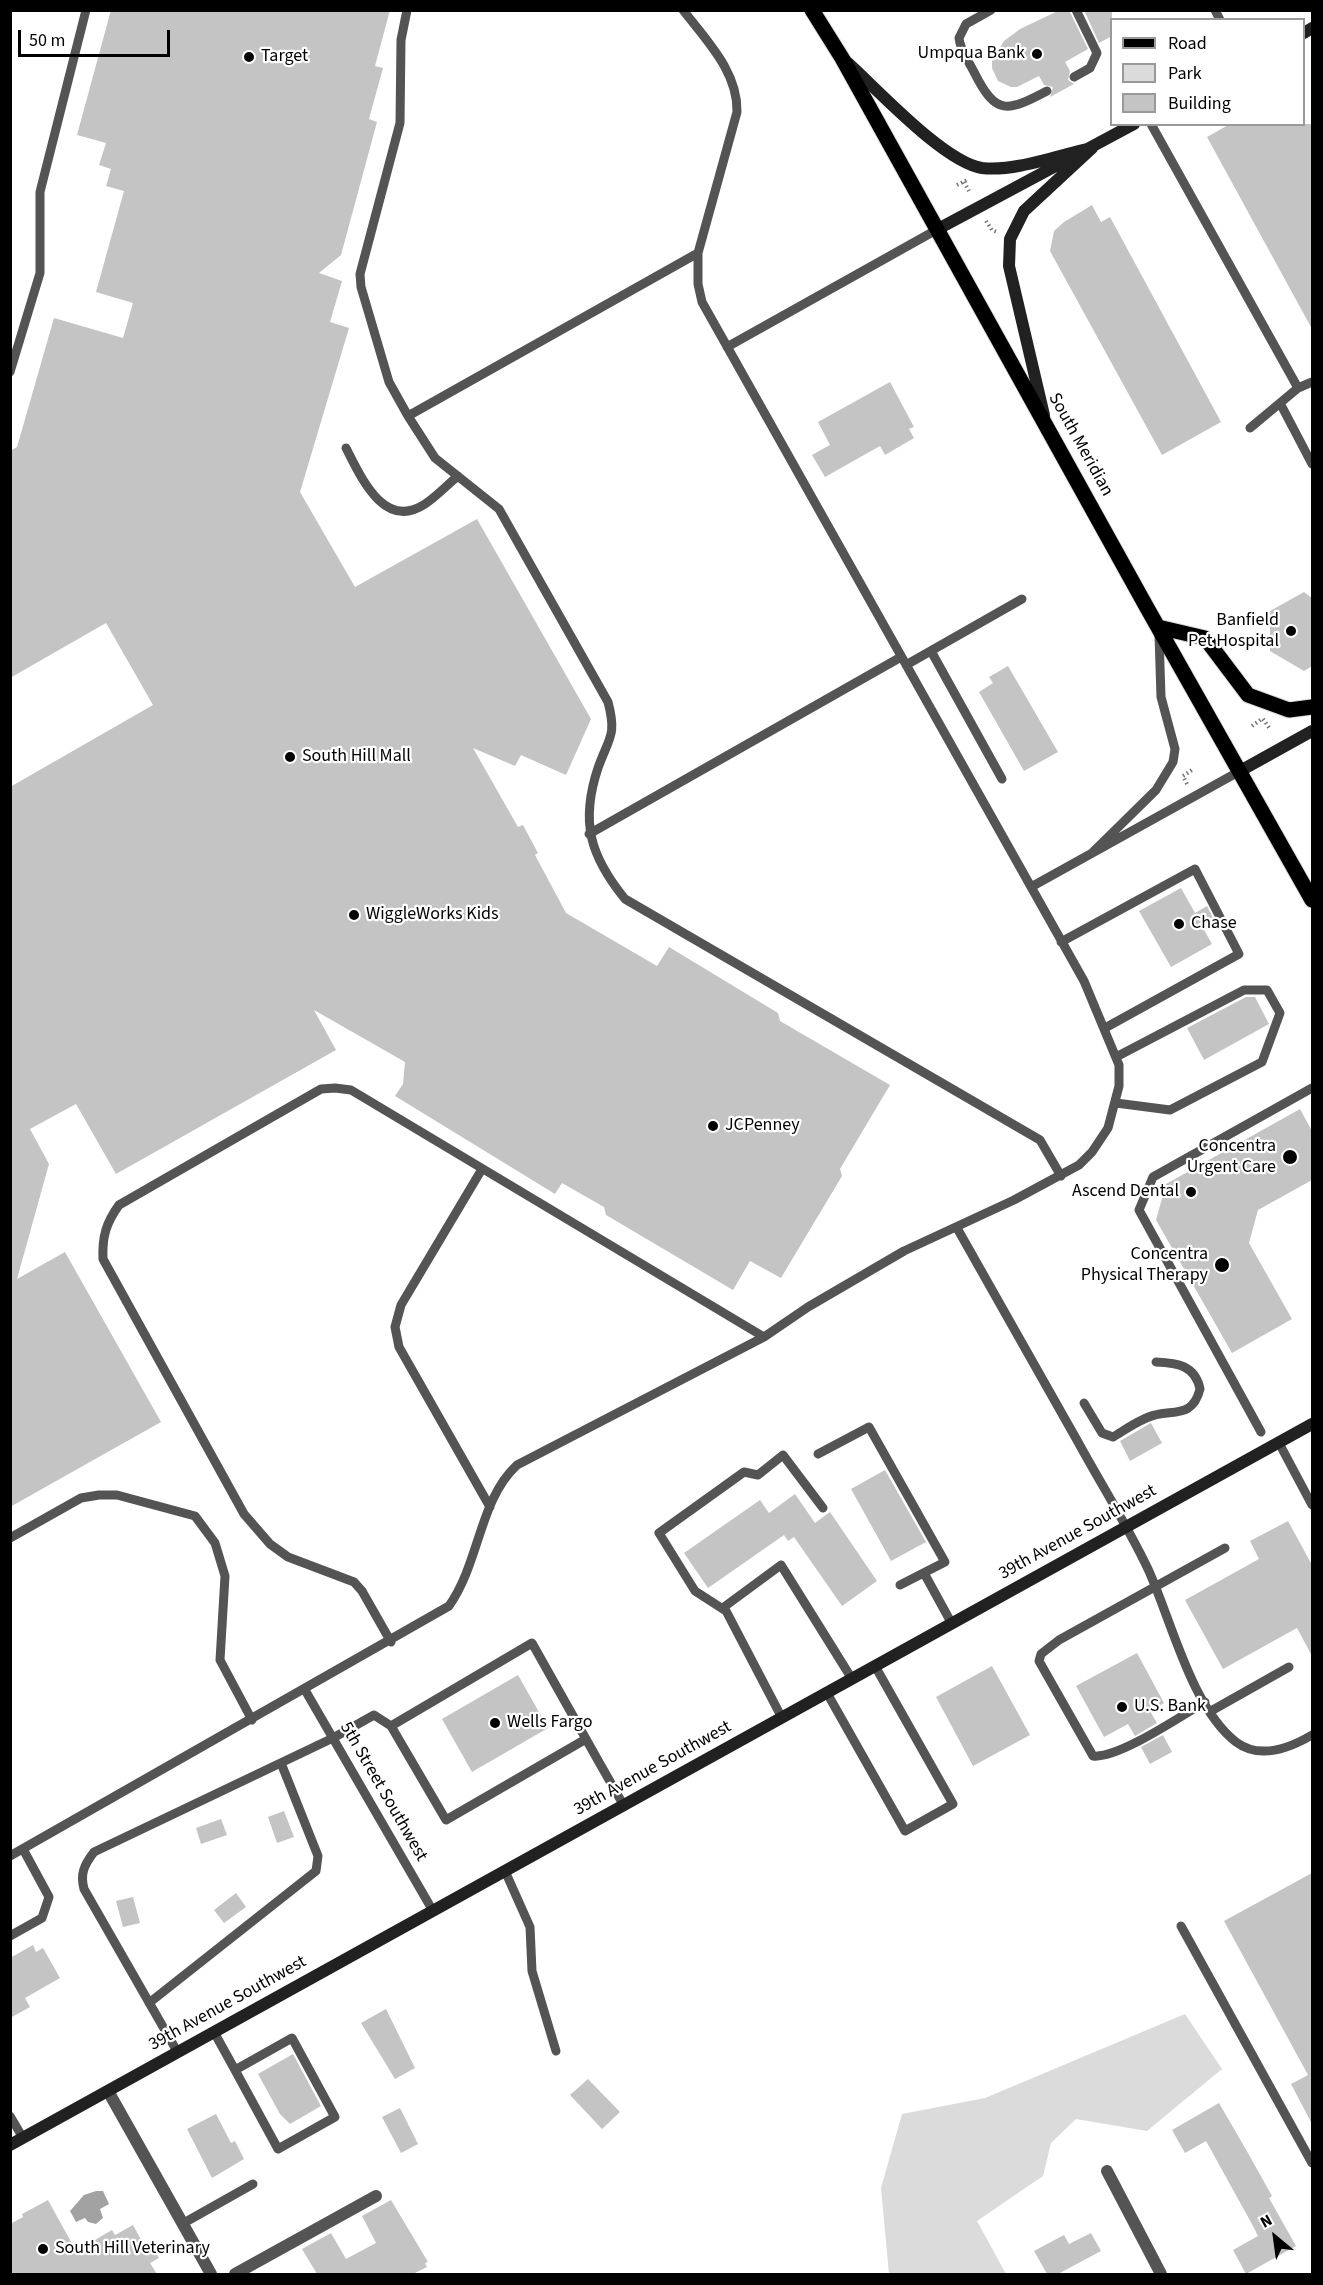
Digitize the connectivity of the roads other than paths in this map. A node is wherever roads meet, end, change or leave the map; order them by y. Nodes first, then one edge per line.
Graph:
1 (86, 10) edge
2 (407, 10) edge
3 (683, 10) edge
4 (812, 10) edge
5 (991, 10) edge
6 (1076, 10) edge
7 (842, 58) junction
8 (1074, 77) dead end
9 (1047, 91) dead end
10 (1130, 126) edge
11 (1152, 126) edge
12 (1092, 148) junction
13 (938, 229) junction
14 (698, 253) junction
15 (727, 347) junction
16 (10, 372) edge
17 (1312, 382) edge
18 (1298, 388) junction
19 (1280, 403) junction
20 (408, 416) junction
21 (1046, 423) junction
22 (1250, 428) dead end
23 (346, 448) dead end
24 (1312, 464) edge
25 (458, 476) junction
26 (1022, 599) dead end
27 (1158, 627) junction
28 (930, 651) junction
29 (903, 661) junction
30 (1312, 707) edge
31 (1312, 731) edge
32 (1240, 771) junction
33 (1002, 779) dead end
34 (589, 834) junction
35 (1093, 852) junction
36 (1031, 888) junction
37 (1312, 900) edge
38 (1061, 942) junction
39 (1105, 1028) junction
40 (1116, 1057) junction
41 (1312, 1088) edge
42 (1116, 1103) junction
43 (482, 1169) junction
44 (1061, 1176) junction
45 (957, 1228) junction
46 (764, 1337) junction
47 (1156, 1362) dead end
48 (1084, 1403) dead end
49 (1312, 1424) edge
50 (1261, 1432) dead end
51 (1279, 1443) junction
52 (818, 1454) dead end
53 (1312, 1505) edge
54 (490, 1507) junction
55 (823, 1508) dead end
56 (1126, 1527) junction
57 (10, 1538) edge
58 (1225, 1548) dead end
59 (924, 1573) junction
60 (900, 1585) dead end
61 (1155, 1587) junction
62 (727, 1611) junction
63 (952, 1624) junction
64 (391, 1642) junction
65 (875, 1666) junction
66 (1289, 1667) dead end
67 (852, 1679) junction
68 (305, 1690) junction
69 (827, 1693) junction
70 (1205, 1702) junction
71 (1211, 1711) junction
72 (782, 1718) junction
73 (252, 1720) junction
74 (391, 1725) junction
75 (1312, 1735) edge
76 (333, 1738) junction
77 (586, 1739) junction
78 (281, 1763) junction
79 (624, 1806) junction
80 (23, 1849) junction
81 (10, 1856) edge
82 (505, 1871) junction
83 (433, 1911) junction
84 (1181, 1926) dead end
85 (10, 1936) edge
86 (149, 2003) junction
87 (214, 2032) junction
88 (556, 2051) dead end
89 (178, 2053) junction
90 (235, 2070) junction
91 (108, 2091) junction
92 (10, 2116) edge
93 (23, 2138) junction
94 (10, 2145) edge
95 (1312, 2163) edge
96 (1107, 2171) dead end
97 (253, 2184) dead end
98 (376, 2196) dead end
99 (183, 2224) junction
100 (211, 2274) edge
101 (235, 2274) edge
102 (1161, 2274) edge

1 - 16 lane
2 - 20 lane
3 - 14 lane
4 - 7 main road, South Meridian
5 - 9 lane
6 - 8 lane
7 - 12 main road
7 - 13 main road, South Meridian
10 - 12 main road
11 - 18 lane
12 - 13 main road
12 - 21 main road
13 - 15 lane
13 - 21 main road, South Meridian
14 - 15 lane
14 - 20 lane
15 - 29 lane
17 - 18 lane
18 - 19 lane
19 - 22 lane
19 - 24 lane
20 - 25 lane
21 - 27 main road, South Meridian
23 - 25 lane
25 - 34 lane
26 - 28 lane
27 - 30 main road
27 - 32 main road, South Meridian
27 - 35 lane
28 - 29 lane
28 - 33 lane
29 - 34 lane
29 - 36 lane
31 - 32 main road
32 - 35 lane
32 - 37 main road, South Meridian
34 - 44 lane
35 - 36 lane
36 - 38 lane
38 - 39 lane
38 - 39 lane
39 - 40 lane
40 - 42 lane
40 - 42 lane
41 - 50 lane
42 - 44 lane
43 - 46 lane
43 - 54 lane
43 - 64 lane
44 - 45 lane
45 - 46 lane
45 - 56 lane
46 - 54 lane
47 - 48 lane
49 - 51 main road, 39th Avenue Southwest
51 - 53 lane
51 - 56 main road, 39th Avenue Southwest
52 - 59 lane
54 - 64 lane
55 - 62 lane
56 - 61 lane
56 - 63 main road, 39th Avenue Southwest
57 - 73 lane
58 - 61 lane
59 - 60 lane
59 - 63 lane
61 - 70 lane
61 - 70 lane
62 - 67 lane
62 - 72 lane
63 - 65 main road, 39th Avenue Southwest
64 - 68 lane
65 - 67 main road, 39th Avenue Southwest
65 - 69 lane
66 - 71 lane
67 - 69 main road, 39th Avenue Southwest
68 - 73 lane
68 - 76 lane, 5th Street Southwest
69 - 72 main road, 39th Avenue Southwest
70 - 71 lane
71 - 75 lane
72 - 79 main road, 39th Avenue Southwest
73 - 80 lane
74 - 76 lane
74 - 77 lane
74 - 77 lane
76 - 78 lane
76 - 83 lane, 5th Street Southwest
77 - 79 lane
78 - 86 lane
78 - 86 lane
79 - 82 main road, 39th Avenue Southwest
80 - 81 lane
80 - 85 lane
82 - 83 main road, 39th Avenue Southwest
82 - 88 lane
83 - 87 main road, 39th Avenue Southwest
84 - 95 lane
86 - 89 lane
87 - 89 main road, 39th Avenue Southwest
87 - 90 lane
89 - 91 main road, 39th Avenue Southwest
90 - 90 lane
91 - 93 main road, 39th Avenue Southwest
91 - 99 street
92 - 93 lane
93 - 94 main road, 39th Avenue Southwest
96 - 102 street
97 - 99 lane
98 - 101 street
99 - 100 street

